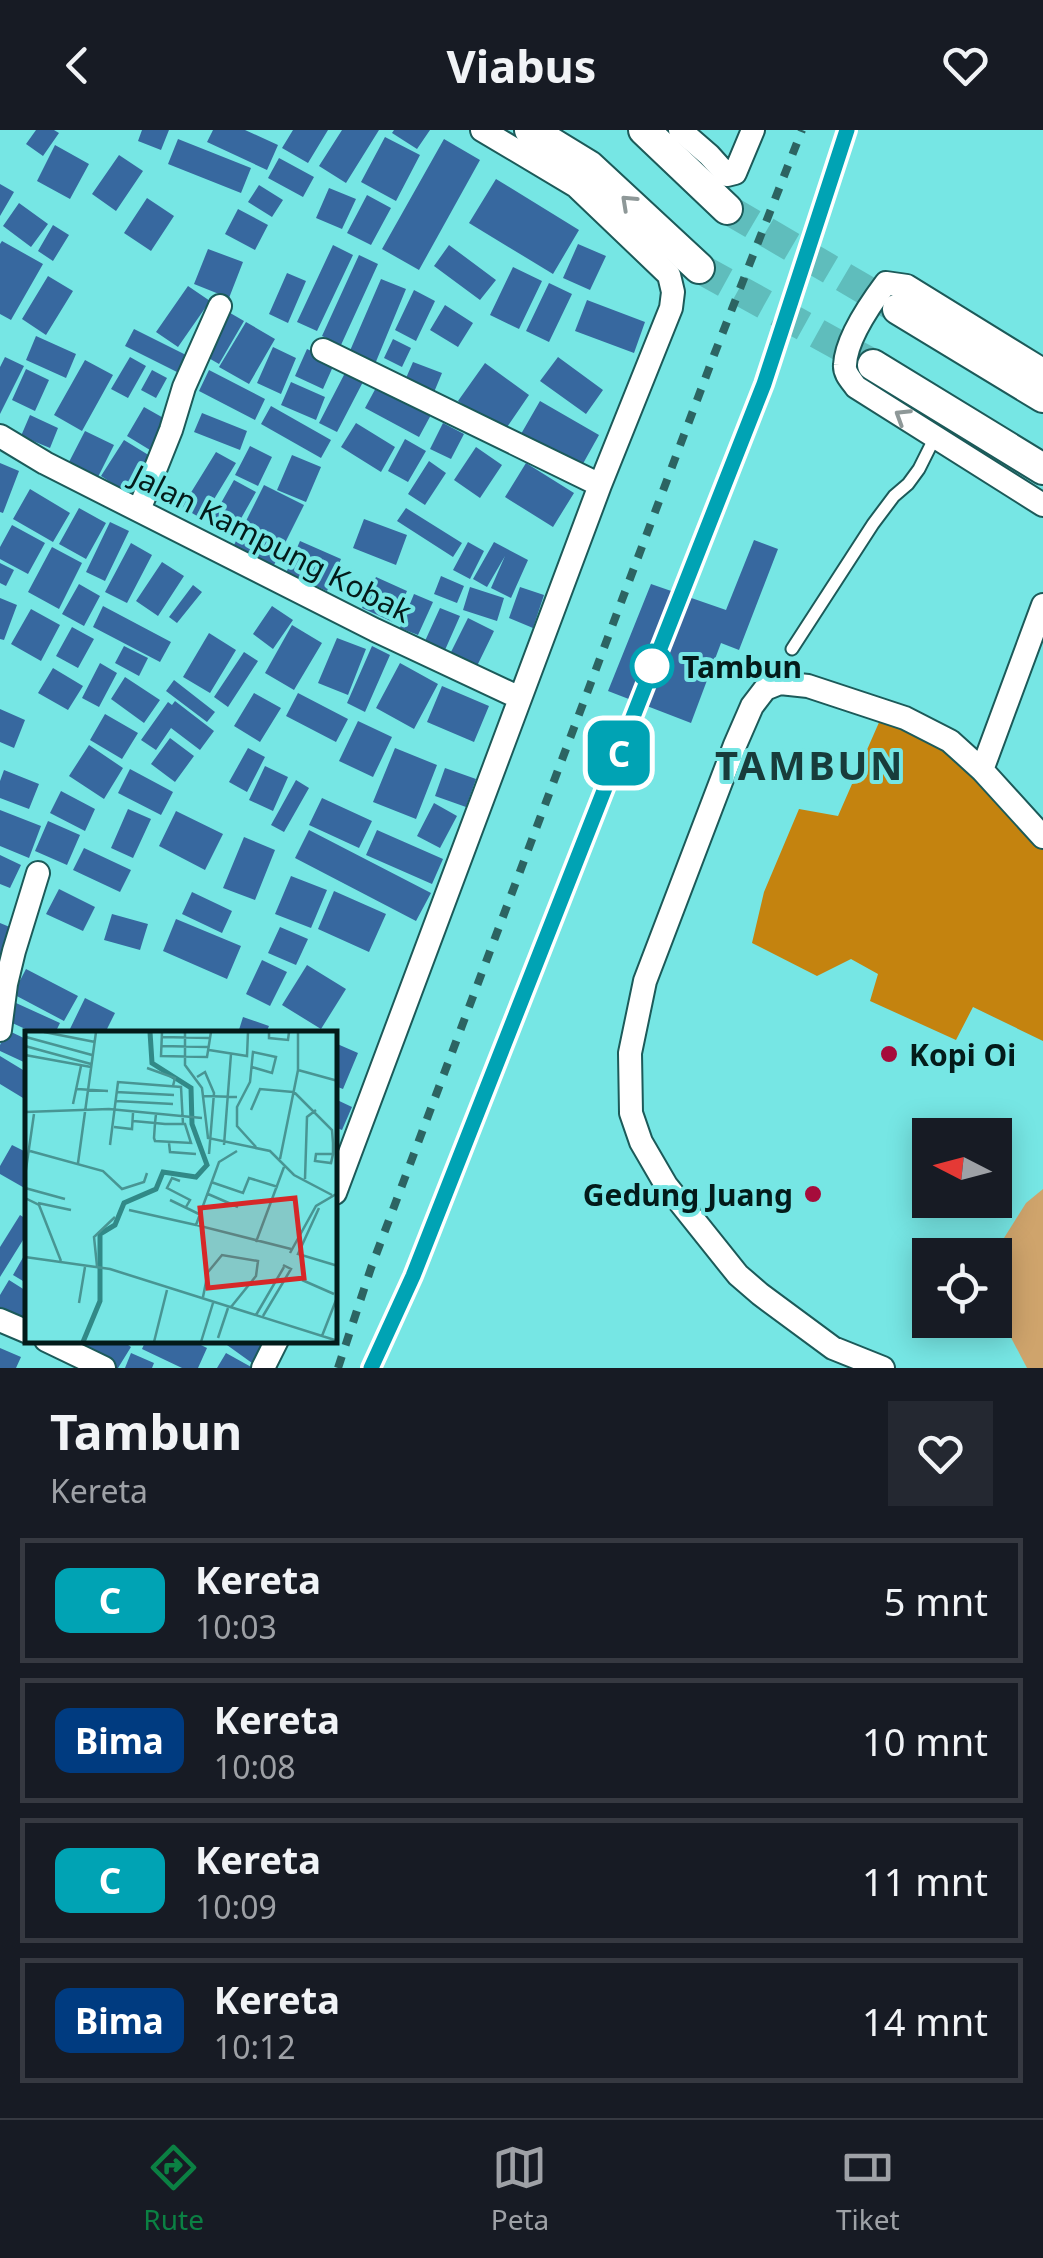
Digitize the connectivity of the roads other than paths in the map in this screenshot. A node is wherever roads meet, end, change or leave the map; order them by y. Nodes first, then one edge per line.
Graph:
1 (482, 130) edge
2 (530, 130) edge
3 (644, 130) edge
4 (680, 130) edge
5 (754, 130) edge
6 (727, 209) tunnel mouth
7 (699, 268) tunnel mouth
8 (220, 306) dead end
9 (898, 310) tunnel mouth
10 (322, 350) dead end
11 (874, 365) tunnel mouth
12 (1043, 370) edge
13 (1043, 398) edge
14 (0, 436) edge
15 (936, 437) junction
16 (1043, 470) edge
17 (600, 485) junction
18 (1043, 506) edge
19 (139, 510) junction
20 (1043, 605) edge
21 (792, 649) dead end
22 (520, 698) junction
23 (982, 770) junction
24 (1043, 838) edge
25 (38, 873) dead end
26 (0, 1030) edge
27 (338, 1186) edge
28 (0, 1320) edge
29 (25, 1331) edge
30 (52, 1343) edge
31 (276, 1343) edge
32 (95, 1366) edge
33 (263, 1368) edge
34 (883, 1368) edge

1 - 17 street
7 -> 2 main road
3 - 6 main road
4 - 5 street
8 - 19 street
9 - 13 main road
10 - 17 street
11 - 16 main road
15 -> 12 street
14 - 19 street, Jalan Kampung Kobak
15 - 18 street
15 - 21 lane
17 - 22 street
19 - 22 street, Jalan Kampung Kobak
20 - 23 street
22 - 27 street
23 - 24 street
23 - 34 street
25 - 26 street
28 - 29 street
30 - 32 street
31 - 33 street

